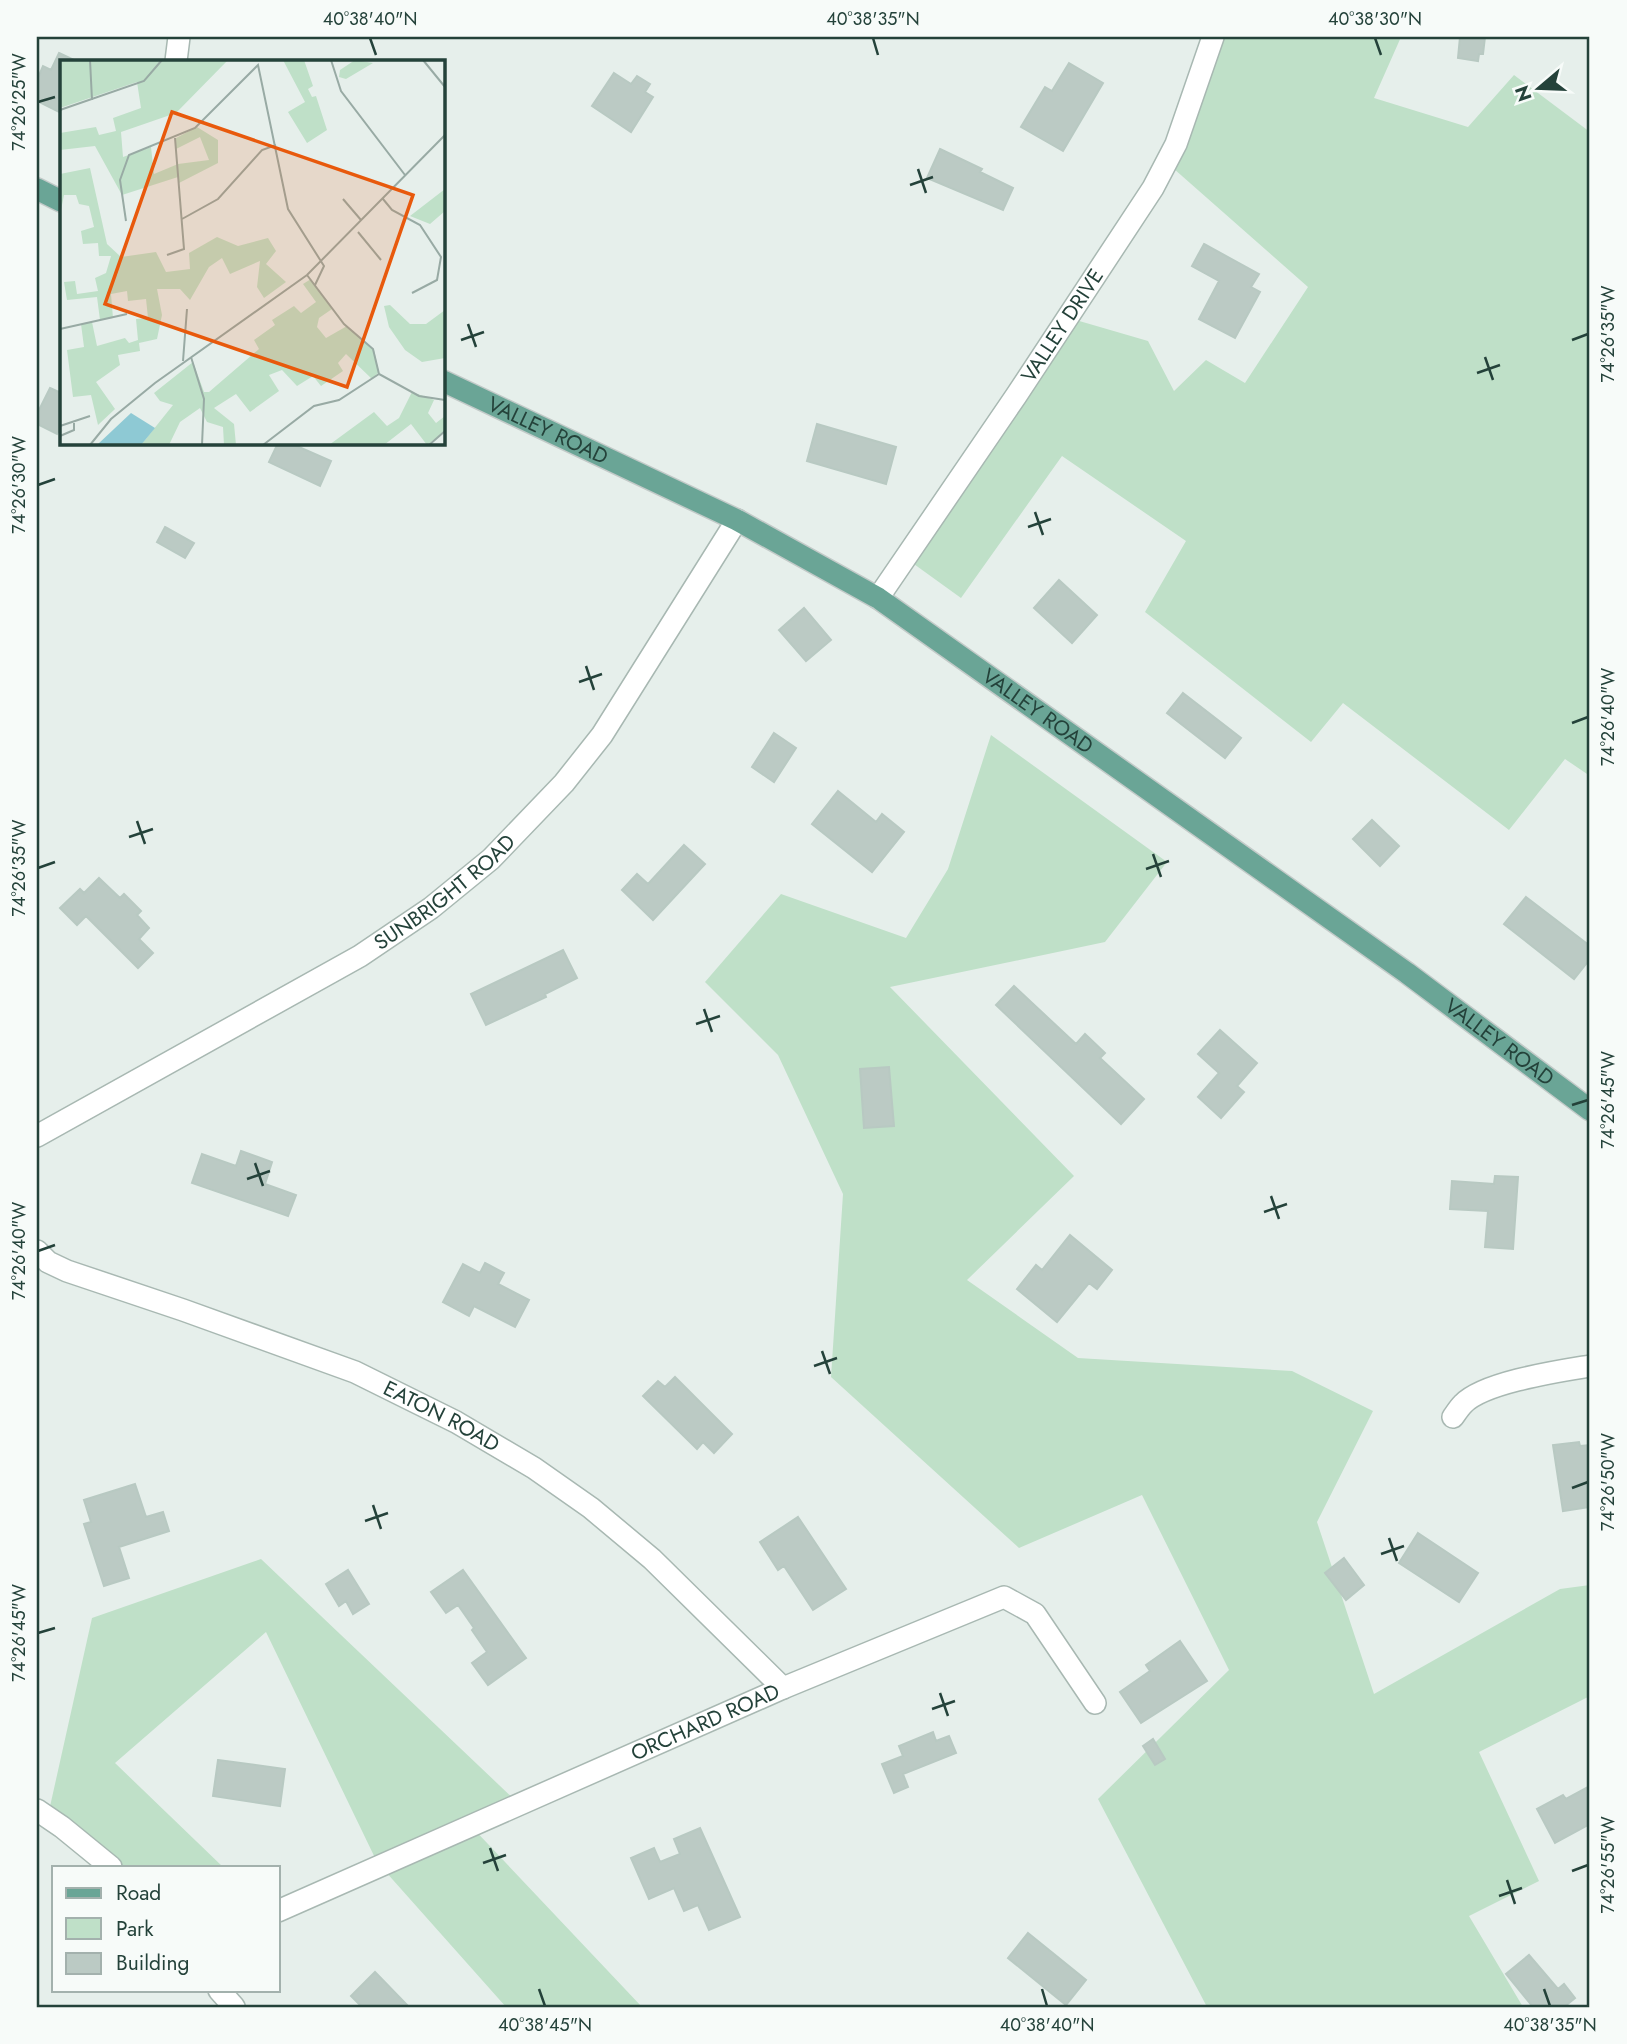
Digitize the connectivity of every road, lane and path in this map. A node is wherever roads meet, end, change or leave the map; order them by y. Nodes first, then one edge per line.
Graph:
1 (179, 37) edge
2 (1213, 37) edge
3 (176, 60) edge
4 (37, 189) edge
5 (60, 200) edge
6 (444, 381) edge
7 (737, 520) junction
8 (878, 597) junction
9 (1590, 1110) edge
10 (37, 1136) edge
11 (37, 1251) edge
12 (1590, 1366) edge
13 (1453, 1417) dead end
14 (783, 1688) junction
15 (1095, 1703) dead end
16 (37, 1810) edge
17 (110, 1866) edge
18 (280, 1910) edge
19 (221, 1992) edge
20 (234, 2007) edge

1 - 3 street
2 - 8 street, VALLEY DRIVE
4 - 5 main road
6 - 7 main road, VALLEY ROAD
7 - 8 main road, VALLEY ROAD
7 - 10 street, SUNBRIGHT ROAD
8 - 9 main road, VALLEY ROAD
11 - 14 street, EATON ROAD
12 - 13 street
14 - 15 street, ORCHARD ROAD
14 - 18 street, ORCHARD ROAD
16 - 17 street
19 - 20 street

